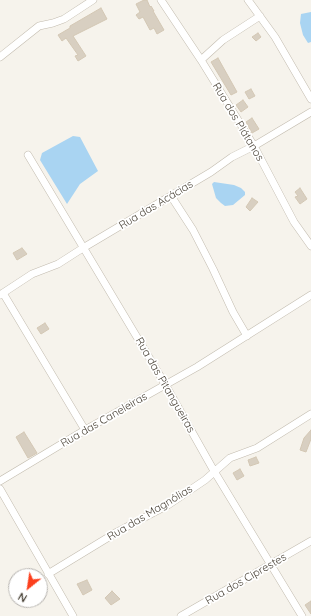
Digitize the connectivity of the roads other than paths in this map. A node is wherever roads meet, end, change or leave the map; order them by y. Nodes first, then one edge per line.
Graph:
1 (93, 0) edge
2 (161, 0) edge
3 (248, 0) edge
4 (260, 16) junction
5 (0, 57) edge
6 (201, 60) junction
7 (311, 99) edge
8 (311, 112) edge
9 (254, 146) junction
10 (28, 155) dead end
11 (171, 196) junction
12 (311, 246) edge
13 (83, 248) junction
14 (2, 294) edge
15 (311, 296) edge
16 (247, 336) junction
17 (165, 384) junction
18 (311, 414) edge
19 (85, 430) junction
20 (214, 471) junction
21 (0, 481) edge
22 (0, 489) edge
23 (311, 541) edge
24 (272, 564) junction
25 (45, 568) edge
26 (48, 574) joint
27 (184, 615) edge
28 (73, 616) edge
29 (302, 616) edge

1 - 5 street
2 - 6 street, Rua dos Plátanos
3 - 4 street
4 - 6 street
4 - 7 street
6 - 9 street, Rua dos Plátanos
8 - 9 street, Rua das Acácias
9 - 11 street, Rua das Acácias
9 - 12 street, Rua dos Plátanos
10 - 13 street, Rua das Pitangueiras
11 - 13 street, Rua das Acácias
11 - 16 street
13 - 14 street, Rua das Acácias
13 - 17 street, Rua das Pitangueiras
14 - 19 street
15 - 16 street, Rua das Caneleiras
16 - 17 street, Rua das Caneleiras
17 - 19 street, Rua das Caneleiras
17 - 20 street, Rua das Pitangueiras
18 - 20 street, Rua das Magnólias
19 - 21 street, Rua das Caneleiras
20 - 24 street, Rua das Pitangueiras
20 - 26 street, Rua das Magnólias
22 - 25 street
23 - 24 street, Rua dos Ciprestes
24 - 27 street, Rua dos Ciprestes
24 - 29 street, Rua das Pitangueiras
26 - 28 street

